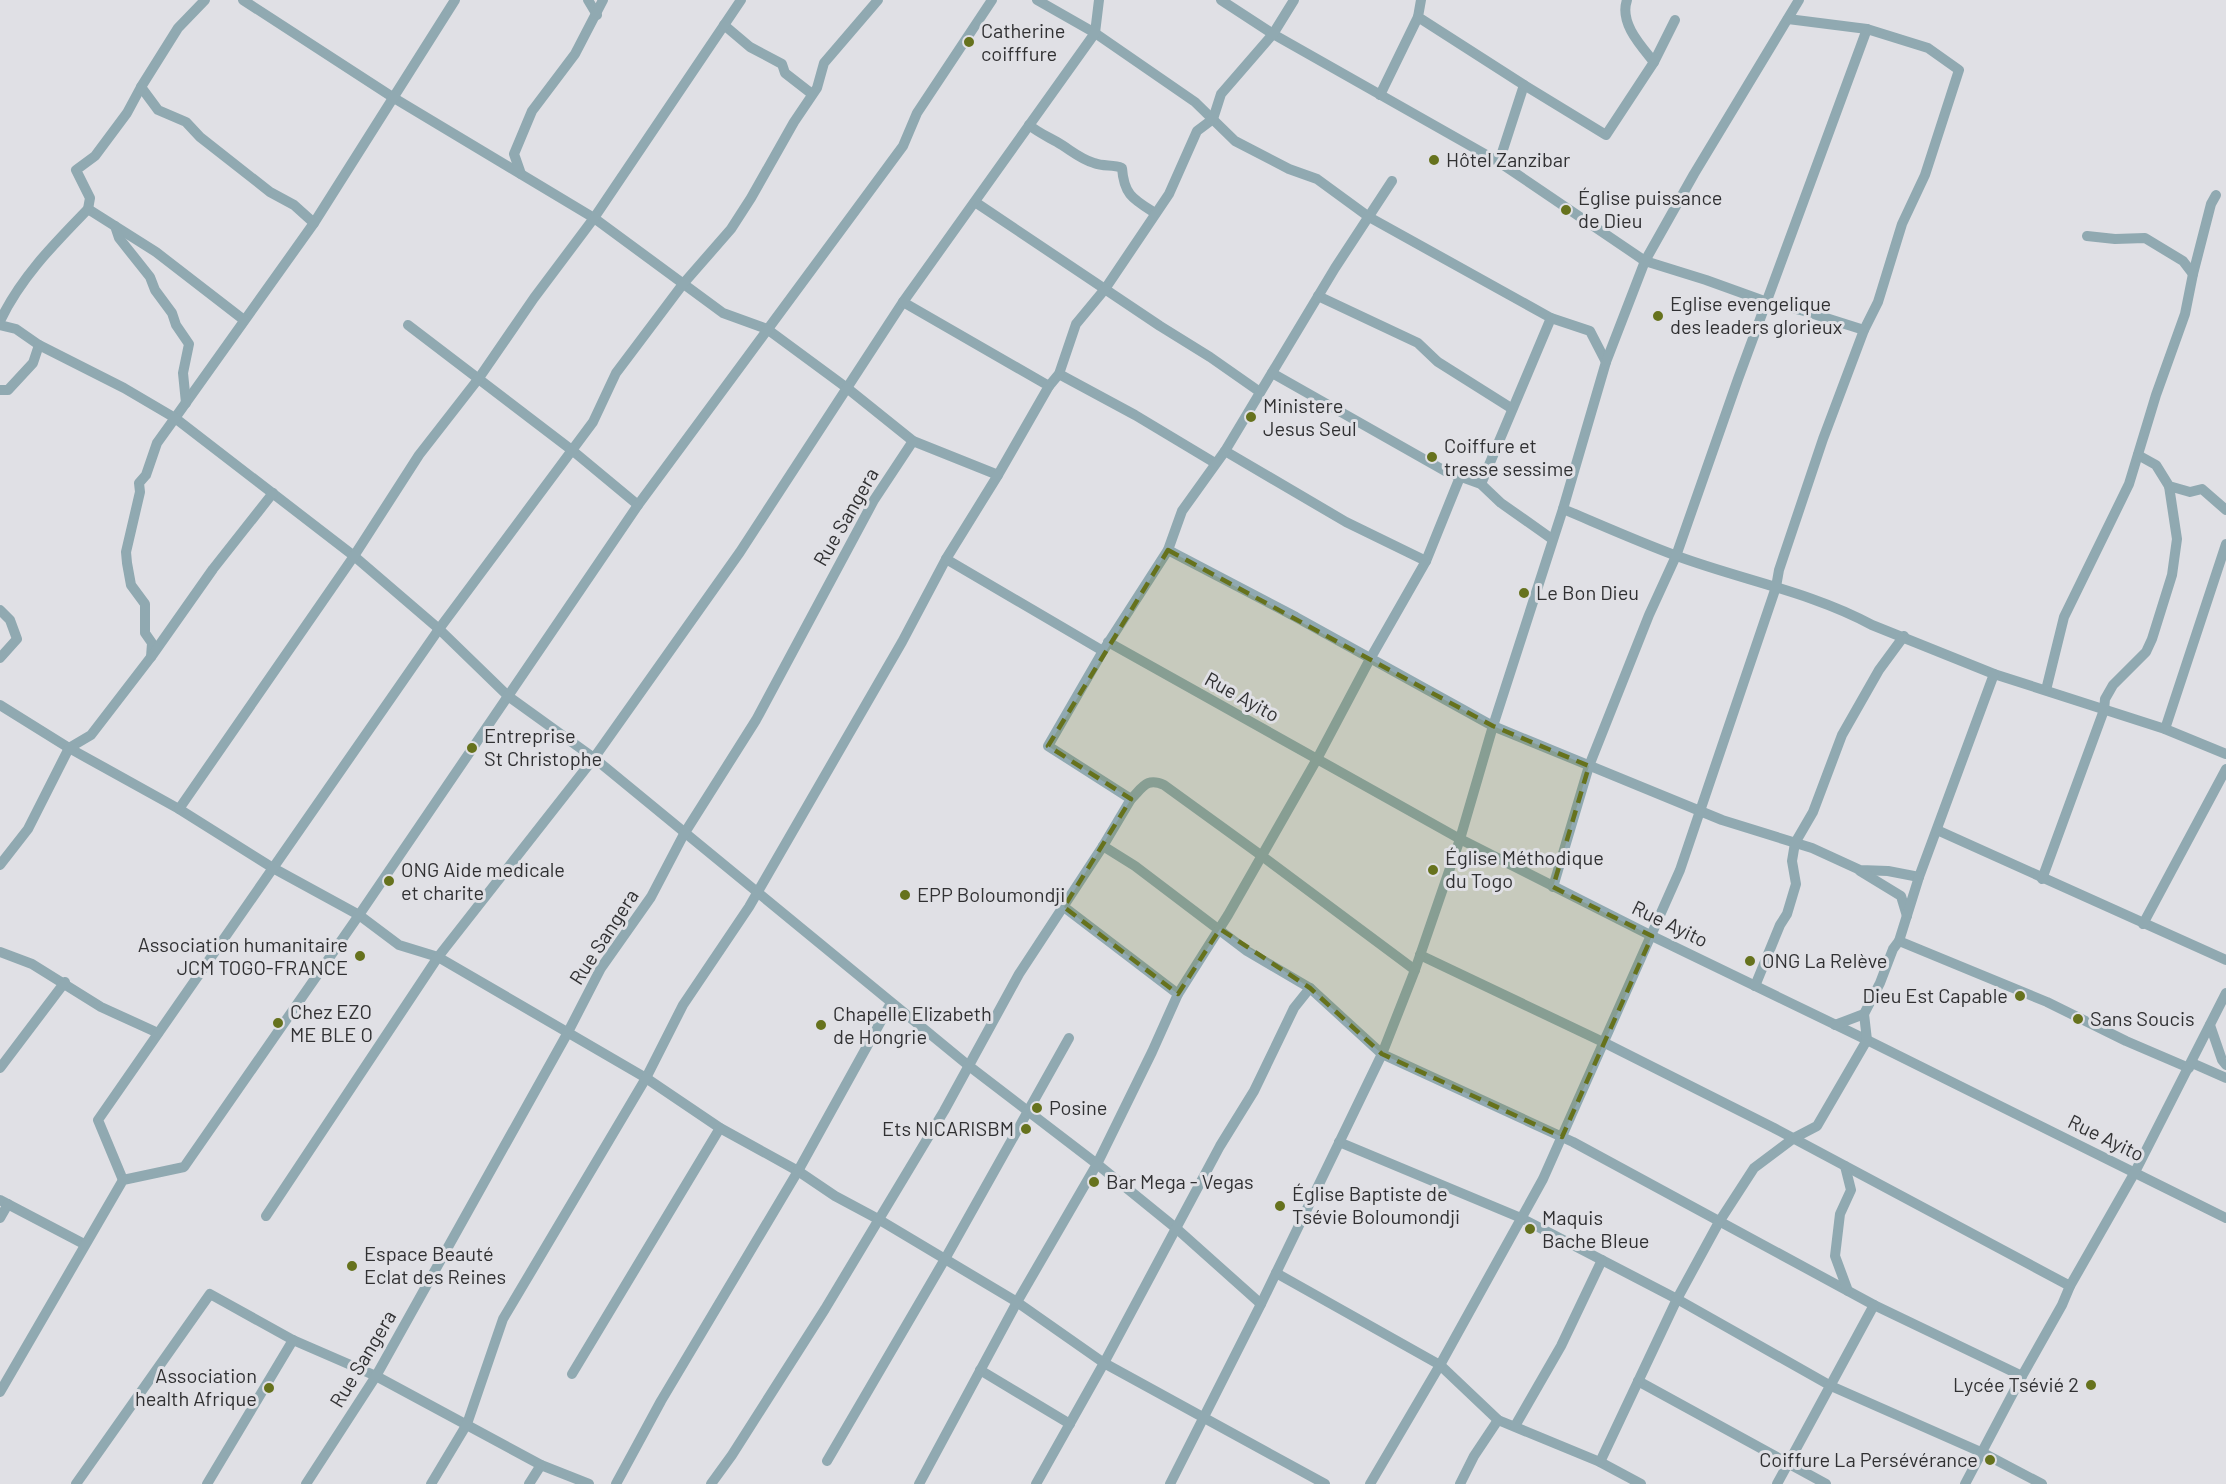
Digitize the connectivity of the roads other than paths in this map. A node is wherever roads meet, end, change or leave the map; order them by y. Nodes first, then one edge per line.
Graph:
1 (205, 0) edge
2 (243, 0) edge
3 (455, 0) edge
4 (588, 0) edge
5 (603, 0) edge
6 (741, 0) edge
7 (878, 0) edge
8 (992, 0) edge
9 (1037, 0) edge
10 (1099, 0) edge
11 (1221, 0) edge
12 (1294, 0) edge
13 (1421, 0) edge
14 (1627, 0) edge
15 (1799, 0) edge
16 (597, 15) junction
17 (1418, 17) junction
18 (1788, 19) junction
19 (1675, 20) dead end
20 (724, 25) junction
21 (1867, 29) junction
22 (1095, 33) junction
23 (1273, 34) junction
24 (1654, 62) junction
25 (1524, 85) junction
26 (141, 87) junction
27 (812, 94) junction
28 (1380, 95) junction
29 (394, 98) junction
30 (1213, 119) junction
31 (1029, 125) junction
32 (1499, 162) junction
33 (521, 174) junction
34 (1392, 181) dead end
35 (2216, 195) dead end
36 (975, 202) junction
37 (88, 209) junction
38 (1155, 213) junction
39 (1369, 217) junction
40 (594, 218) junction
41 (314, 223) junction
42 (115, 226) junction
43 (2087, 236) dead end
44 (1645, 261) junction
45 (2193, 274) junction
46 (683, 284) junction
47 (1105, 289) junction
48 (1318, 296) junction
49 (903, 302) junction
50 (1767, 302) junction
51 (1551, 318) junction
52 (244, 320) junction
53 (0, 321) edge
54 (0, 325) edge
55 (408, 325) dead end
56 (767, 329) junction
57 (1864, 330) junction
58 (39, 345) junction
59 (1606, 362) junction
60 (1059, 374) junction
61 (1272, 374) junction
62 (479, 378) junction
63 (1049, 386) junction
64 (847, 388) junction
65 (0, 390) edge
66 (1260, 392) junction
67 (186, 403) junction
68 (1512, 408) junction
69 (175, 418) junction
70 (913, 441) junction
71 (573, 451) junction
72 (1225, 451) junction
73 (2138, 455) junction
74 (1215, 463) junction
75 (998, 476) junction
76 (1460, 477) junction
77 (1481, 484) junction
78 (2169, 486) junction
79 (273, 493) junction
80 (638, 506) junction
81 (1563, 509) junction
82 (2226, 510) edge
83 (1552, 539) junction
84 (2226, 543) edge
85 (1168, 550) junction
86 (354, 556) junction
87 (1676, 556) junction
88 (946, 559) junction
89 (1426, 561) junction
90 (1776, 586) junction
91 (0, 609) edge
92 (439, 629) junction
93 (1904, 636) junction
94 (1106, 647) junction
95 (151, 657) junction
96 (0, 658) edge
97 (1370, 659) junction
98 (1994, 674) junction
99 (2046, 690) junction
100 (508, 696) junction
101 (0, 705) edge
102 (2104, 710) junction
103 (1493, 726) junction
104 (2165, 729) junction
105 (69, 748) junction
106 (2226, 754) edge
107 (594, 758) junction
108 (1317, 759) junction
109 (1590, 766) junction
110 (2226, 769) edge
111 (1131, 799) junction
112 (179, 809) junction
113 (1701, 810) junction
114 (1937, 830) junction
115 (684, 834) junction
116 (1460, 839) junction
117 (1795, 843) junction
118 (1103, 846) junction
119 (1262, 856) junction
120 (0, 865) edge
121 (273, 868) junction
122 (1860, 870) junction
123 (1919, 877) junction
124 (2042, 879) junction
125 (1552, 887) junction
126 (757, 893) junction
127 (1064, 907) junction
128 (359, 915) junction
129 (1907, 916) junction
130 (2143, 924) junction
131 (1220, 929) junction
132 (1652, 936) junction
133 (1899, 940) junction
134 (0, 952) edge
135 (1420, 955) junction
136 (438, 957) junction
137 (2226, 960) edge
138 (1415, 970) junction
139 (65, 982) junction
140 (1755, 986) junction
141 (1310, 988) junction
142 (2226, 993) edge
143 (1178, 994) junction
144 (891, 1003) junction
145 (1863, 1014) junction
146 (1835, 1024) junction
147 (2210, 1025) junction
148 (158, 1034) junction
149 (567, 1034) junction
150 (1069, 1038) dead end
151 (1867, 1040) junction
152 (1603, 1042) junction
153 (1382, 1054) junction
154 (2226, 1065) edge
155 (969, 1066) junction
156 (2190, 1066) junction
157 (0, 1068) edge
158 (646, 1078) junction
159 (2226, 1078) edge
160 (1027, 1112) junction
161 (720, 1128) junction
162 (1562, 1137) junction
163 (1794, 1138) junction
164 (1339, 1142) junction
165 (1097, 1164) junction
166 (1845, 1166) junction
167 (798, 1171) junction
168 (2135, 1172) junction
169 (123, 1180) junction
170 (4, 1202) edge
171 (266, 1216) dead end
172 (0, 1218) edge
173 (1521, 1218) junction
174 (2226, 1218) edge
175 (878, 1220) junction
176 (1719, 1222) junction
177 (1177, 1229) junction
178 (84, 1244) junction
179 (945, 1259) junction
180 (1602, 1260) junction
181 (1276, 1273) junction
182 (2070, 1286) junction
183 (1848, 1291) junction
184 (1677, 1299) junction
185 (1017, 1302) junction
186 (1261, 1304) junction
187 (1874, 1305) junction
188 (293, 1340) junction
189 (1104, 1363) junction
190 (1440, 1365) junction
191 (980, 1370) junction
192 (572, 1374) dead end
193 (376, 1376) junction
194 (2022, 1376) junction
195 (1638, 1381) junction
196 (1831, 1386) junction
197 (0, 1392) edge
198 (1203, 1418) junction
199 (1498, 1420) junction
200 (467, 1424) junction
201 (1070, 1424) junction
202 (1515, 1426) junction
203 (1983, 1453) junction
204 (827, 1461) dead end
205 (1600, 1462) junction
206 (1788, 1464) junction
207 (541, 1465) junction
208 (76, 1484) edge
209 (207, 1484) edge
210 (306, 1484) edge
211 (431, 1484) edge
212 (530, 1484) edge
213 (589, 1484) edge
214 (616, 1484) edge
215 (711, 1484) edge
216 (920, 1484) edge
217 (1036, 1484) edge
218 (1170, 1484) edge
219 (1325, 1484) edge
220 (1370, 1484) edge
221 (1460, 1484) edge
222 (1641, 1484) edge
223 (1777, 1484) edge
224 (1826, 1484) edge
225 (1965, 1484) edge
226 (2042, 1484) edge

1 - 26 street
2 - 29 street
3 - 29 street
4 - 16 street
5 - 16 street
6 - 20 street
7 - 27 street
8 - 56 street
9 - 22 street
10 - 22 street
11 - 23 street
12 - 23 street
13 - 17 street
14 - 24 street
15 - 18 street
16 - 33 street
17 - 25 street
17 - 28 street
18 - 21 street
18 - 44 street
19 - 24 street
20 - 27 street
20 - 40 street
21 - 50 street
21 - 57 street
22 - 30 street
22 - 31 street
23 - 28 street
23 - 30 street
24 - 25 street
25 - 32 street
26 - 37 street
26 - 41 street
27 - 46 street
28 - 32 street
29 - 33 street
29 - 41 street
30 - 38 street
30 - 39 street
31 - 36 street
31 - 38 street
32 - 44 street
33 - 40 street
34 - 39 street
35 - 45 street
36 - 47 street
36 - 49 street
37 - 42 street
37 - 53 street
38 - 47 street
39 - 48 street
39 - 51 street
40 - 46 street
40 - 62 street
41 - 52 street
42 - 52 street
42 - 67 street
43 - 45 street
44 - 50 street
44 - 59 street
45 - 73 street
46 - 56 street
46 - 71 street
47 - 60 street
47 - 66 street
48 - 61 street
48 - 68 street
49 - 63 street
49 - 64 street
50 - 57 street
50 - 87 street
51 - 59 street
51 - 68 street
52 - 67 street
54 - 58 street
55 - 62 street
56 - 64 street
56 - 80 street
57 - 90 street
58 - 65 street
58 - 69 street
59 - 81 street
60 - 63 street
60 - 74 street
61 - 66 street
61 - 76 street
62 - 71 street
62 - 86 street
63 - 75 street
64 - 70 street
64 - 107 street
66 - 72 street
67 - 69 street
68 - 77 street
69 - 79 street
69 - 95 street
70 - 75 street
70 - 115 street, Rue Sangera
71 - 80 street
71 - 92 street
72 - 74 street
72 - 89 street
73 - 78 street
73 - 99 street
74 - 85 street
75 - 88 street
76 - 77 street
76 - 89 street
77 - 83 street
78 - 82 street
78 - 102 street
79 - 86 street
79 - 95 street
80 - 100 street
81 - 83 street
81 - 87 street
83 - 103 street
84 - 104 street
85 - 94 street
85 - 97 street
86 - 92 street
86 - 112 street
87 - 90 street
87 - 109 street
88 - 94 street, Rue Ayito
88 - 126 street
89 - 97 street
90 - 93 street
90 - 113 street
91 - 96 street
92 - 100 street
92 - 121 street
93 - 98 street
93 - 117 street
94 - 108 street, Rue Ayito
94 - 111 street
95 - 105 street
97 - 103 street
97 - 108 street
98 - 99 street
98 - 114 street
99 - 102 street
100 - 107 street
100 - 128 street
101 - 105 street
102 - 104 street
102 - 124 street
103 - 109 street
103 - 116 street
104 - 106 street
105 - 112 street
105 - 120 street
107 - 115 street
107 - 136 street
108 - 116 street, Rue Ayito
108 - 119 street
109 - 113 street
109 - 125 street
110 - 130 street
111 - 118 street
111 - 119 street
112 - 121 street
113 - 117 street
113 - 132 street
114 - 123 street
114 - 124 street
115 - 126 street
115 - 149 street, Rue Sangera
116 - 125 street, Rue Ayito
116 - 135 street
117 - 122 street
117 - 140 street
118 - 127 street
118 - 131 street
119 - 131 street
119 - 138 street
121 - 128 street
121 - 148 street
122 - 123 street
122 - 129 street
123 - 129 street
124 - 130 street
125 - 132 street, Rue Ayito
126 - 144 street
126 - 158 street
127 - 143 street
127 - 155 street
128 - 136 street
128 - 169 street
129 - 133 street
130 - 137 street
131 - 141 street
131 - 143 street
132 - 140 street, Rue Ayito
132 - 152 street
133 - 145 street
133 - 156 street
134 - 139 street
135 - 138 street
135 - 152 street
136 - 149 street
136 - 171 street
138 - 153 street
139 - 148 street
139 - 157 street
140 - 146 street, Rue Ayito
141 - 153 street
141 - 177 street
142 - 147 street
143 - 165 street
144 - 155 street
144 - 167 street
145 - 146 street
145 - 151 street
146 - 151 street, Rue Ayito
147 - 154 street
147 - 156 street
148 - 169 street
149 - 158 street
149 - 193 street, Rue Sangera
150 - 160 street
151 - 163 street
151 - 168 street, Rue Ayito
152 - 162 street
152 - 163 street
153 - 162 street
153 - 164 street
155 - 160 street
155 - 175 street
156 - 159 street
156 - 168 street
158 - 161 street
158 - 200 street
160 - 165 street
160 - 179 street
161 - 167 street
161 - 192 street
162 - 173 street
162 - 176 street
163 - 166 street
163 - 176 street
164 - 173 street
164 - 181 street
165 - 177 street
165 - 185 street
166 - 182 street
166 - 183 street
167 - 175 street
167 - 214 street
168 - 174 street, Rue Ayito
168 - 182 street
169 - 178 street
170 - 172 street
170 - 178 street
173 - 180 street
173 - 190 street
175 - 179 street
175 - 215 street
176 - 183 street
176 - 184 street
177 - 186 street
177 - 189 street
178 - 197 street
179 - 185 street
179 - 204 street
180 - 184 street
180 - 202 street
181 - 186 street
181 - 190 street
182 - 194 street
183 - 187 street
184 - 195 street
184 - 196 street
185 - 189 street
185 - 191 street
186 - 198 street
187 - 194 street
187 - 196 street
188 - 193 street
188 - 208 street
188 - 209 street
189 - 198 street
189 - 201 street
190 - 199 street
190 - 220 street
191 - 201 street
191 - 216 street
193 - 200 street
193 - 210 street, Rue Sangera
194 - 203 street
195 - 205 street
195 - 206 street
196 - 203 street
196 - 206 street
198 - 218 street
198 - 219 street
199 - 202 street
199 - 221 street
200 - 207 street
200 - 211 street
201 - 217 street
202 - 205 street
203 - 225 street
203 - 226 street
205 - 222 street
206 - 223 street
206 - 224 street
207 - 212 street
207 - 213 street

